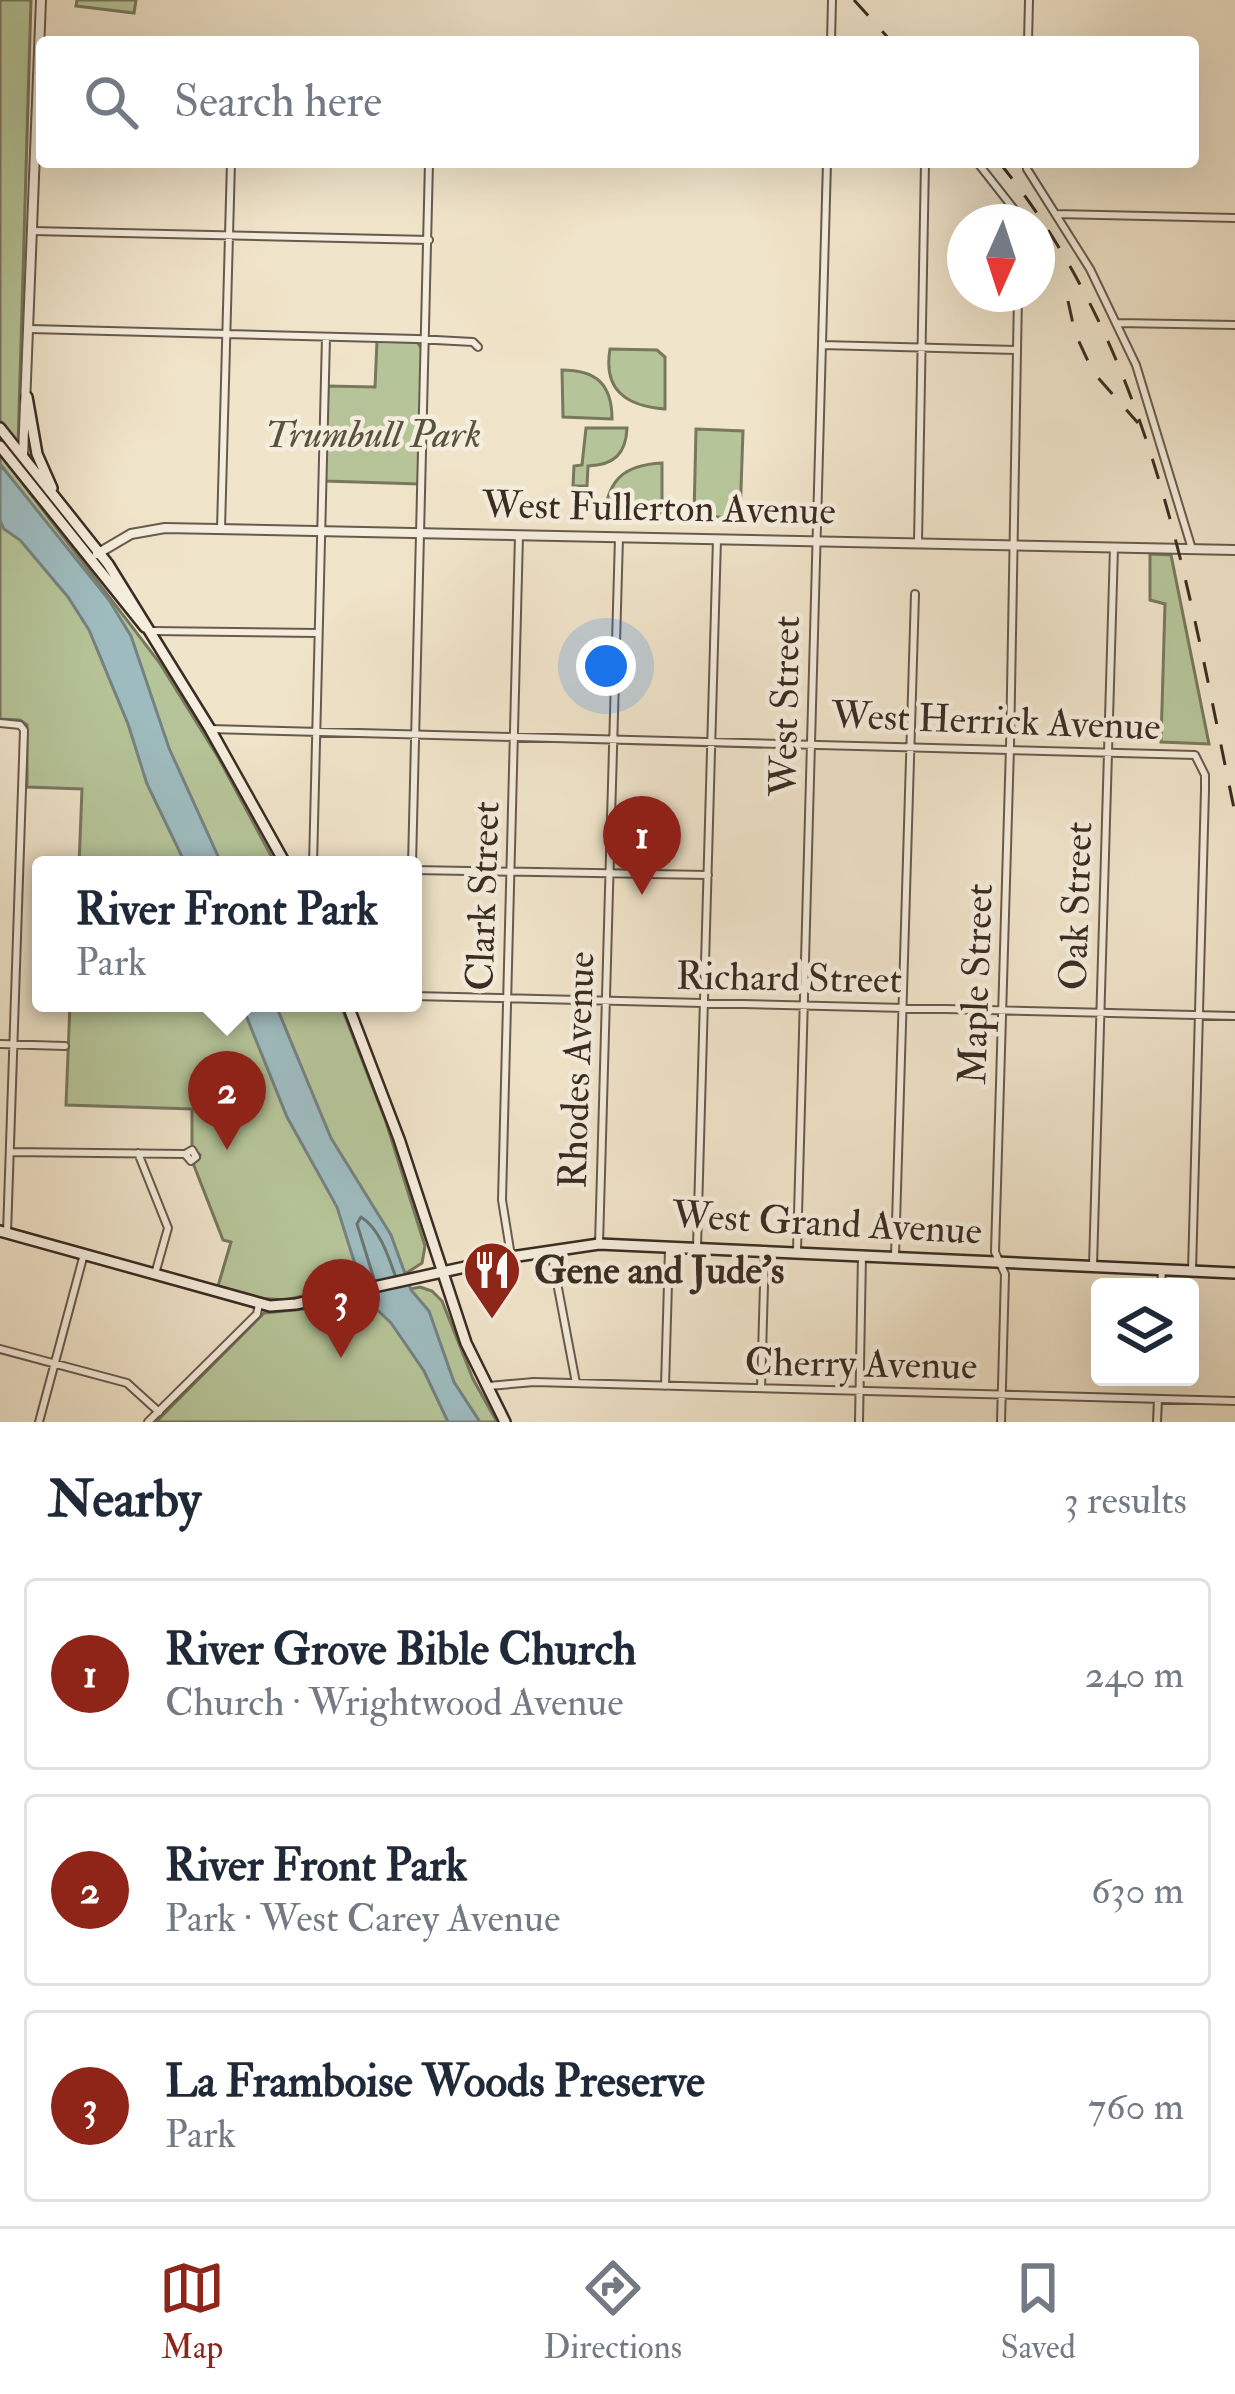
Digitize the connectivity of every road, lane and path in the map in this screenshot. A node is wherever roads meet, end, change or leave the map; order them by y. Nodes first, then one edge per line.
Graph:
1 (41, 0) edge
2 (832, 0) edge
3 (1029, 0) edge
4 (40, 36) edge
5 (831, 36) edge
6 (1028, 36) edge
7 (36, 168) edge
8 (231, 168) edge
9 (429, 168) edge
10 (827, 168) edge
11 (925, 168) edge
12 (982, 168) edge
13 (1027, 169) dead end
14 (1010, 204) edge
15 (1056, 214) junction
16 (1235, 218) edge
17 (32, 231) junction
18 (229, 236) junction
19 (429, 240) junction
20 (1017, 312) edge
21 (1117, 323) junction
22 (1235, 325) edge
23 (30, 329) junction
24 (226, 334) junction
25 (326, 337) junction
26 (426, 341) junction
27 (822, 345) junction
28 (478, 347) dead end
29 (921, 348) junction
30 (1016, 350) junction
31 (27, 397) junction
32 (0, 428) edge
33 (0, 446) edge
34 (23, 457) junction
35 (22, 475) junction
36 (60, 503) junction
37 (220, 529) junction
38 (321, 531) junction
39 (421, 533) junction
40 (519, 535) junction
41 (619, 537) junction
42 (717, 539) junction
43 (816, 541) junction
44 (918, 543) junction
45 (1014, 545) junction
46 (1114, 547) junction
47 (1192, 549) junction
48 (1235, 550) edge
49 (99, 552) junction
50 (88, 559) junction
51 (915, 594) dead end
52 (146, 629) junction
53 (319, 633) junction
54 (0, 723) edge
55 (210, 729) junction
56 (316, 731) junction
57 (415, 734) junction
58 (515, 736) junction
59 (613, 738) junction
60 (713, 740) junction
61 (811, 743) junction
62 (910, 745) junction
63 (1010, 748) junction
64 (1108, 750) junction
65 (281, 856) edge
66 (313, 856) edge
67 (413, 856) edge
68 (422, 867) edge
69 (510, 872) junction
70 (610, 873) junction
71 (709, 875) junction
72 (422, 996) edge
73 (507, 999) junction
74 (605, 1001) junction
75 (705, 1003) junction
76 (805, 1006) junction
77 (903, 1008) junction
78 (1002, 1010) junction
79 (350, 1012) edge
80 (1100, 1013) junction
81 (1200, 1015) junction
82 (1235, 1016) edge
83 (0, 1044) edge
84 (14, 1045) junction
85 (65, 1046) dead end
86 (10, 1151) junction
87 (138, 1153) junction
88 (185, 1154) dead end
89 (4, 1232) edge
90 (598, 1244) junction
91 (669, 1245) junction
92 (698, 1247) junction
93 (551, 1250) junction
94 (765, 1250) junction
95 (796, 1252) junction
96 (84, 1254) junction
97 (862, 1255) junction
98 (895, 1256) junction
99 (511, 1257) junction
100 (1000, 1262) junction
101 (1093, 1266) junction
102 (1162, 1269) junction
103 (1192, 1271) junction
104 (442, 1272) junction
105 (1235, 1273) edge
106 (155, 1274) junction
107 (1162, 1278) edge
108 (260, 1304) junction
109 (0, 1349) edge
110 (55, 1364) junction
111 (576, 1383) junction
112 (665, 1386) junction
113 (486, 1387) junction
114 (761, 1388) junction
115 (859, 1390) junction
116 (1002, 1395) junction
117 (1158, 1399) junction
118 (1235, 1401) edge
119 (159, 1412) junction
120 (39, 1422) edge
121 (148, 1422) edge
122 (505, 1422) edge
123 (859, 1422) edge
124 (1001, 1422) edge
125 (1157, 1422) edge

1 - 4 street
2 - 5 street
3 - 6 street
7 - 17 street
8 - 18 street
9 - 19 street
10 - 27 street, West Street
11 - 29 street
12 - 14 street
13 - 15 street
15 - 16 street
15 - 21 street
17 - 18 street
17 - 23 street
18 - 19 street
18 - 24 street
19 - 26 street
20 - 30 street, Maple Street
21 - 22 street
21 - 47 street
23 - 24 street
23 - 31 street
24 - 25 street
24 - 37 street
25 - 26 street
25 - 38 street
26 - 28 street
26 - 39 street
27 - 29 street
27 - 43 street, West Street
29 - 30 street
29 - 44 street
30 - 45 street, Maple Street
31 - 34 street
31 - 36 main road
32 - 34 main road
33 - 35 main road
34 - 35 street
34 - 36 main road
35 - 50 main road
36 - 49 main road
37 - 38 street, West Fullerton Avenue
37 - 49 street, West Fullerton Avenue
38 - 39 street, West Fullerton Avenue
38 - 53 street
39 - 40 street, West Fullerton Avenue
39 - 57 street
40 - 41 street, West Fullerton Avenue
40 - 58 street, Clark Street
41 - 42 street, West Fullerton Avenue
41 - 59 street, Rhodes Avenue
42 - 43 street, West Fullerton Avenue
42 - 60 street
43 - 44 street, West Fullerton Avenue
43 - 61 street, West Street
44 - 45 street, West Fullerton Avenue
45 - 46 street, West Fullerton Avenue
45 - 63 street, Maple Street
46 - 47 street, West Fullerton Avenue
46 - 64 street, Oak Street
47 - 48 street, West Fullerton Avenue
49 - 50 street, West Fullerton Avenue
49 - 52 main road
50 - 52 main road
51 - 62 street
52 - 53 street
52 - 55 main road
53 - 56 street
54 - 84 street
55 - 56 street, West Herrick Avenue
55 - 65 main road
56 - 57 street, West Herrick Avenue
56 - 66 street
57 - 58 street, West Herrick Avenue
57 - 67 street
58 - 59 street, West Herrick Avenue
58 - 69 street, Clark Street
59 - 60 street, West Herrick Avenue
59 - 70 street, Rhodes Avenue
60 - 61 street, West Herrick Avenue
60 - 71 street
61 - 62 street, West Herrick Avenue
61 - 76 street, West Street
62 - 63 street, West Herrick Avenue
62 - 77 street
63 - 64 street, West Herrick Avenue
63 - 78 street, Maple Street
64 - 80 street, Oak Street
64 - 81 street, West Herrick Avenue
68 - 69 street
69 - 70 street
69 - 73 street, Clark Street
70 - 71 street
70 - 74 street, Rhodes Avenue
71 - 75 street
72 - 73 street, Richard Street
73 - 74 street, Richard Street
73 - 99 street, Clark Street
74 - 75 street, Richard Street
74 - 90 street, Rhodes Avenue
75 - 76 street, Richard Street
75 - 92 street
76 - 77 street, Richard Street
76 - 95 street, West Street
77 - 78 street, Richard Street
77 - 98 street
78 - 80 street, Richard Street
78 - 100 street, Maple Street
79 - 104 main road
80 - 81 street, Richard Street
80 - 101 street, Oak Street
81 - 82 street, Richard Street
81 - 103 street
83 - 84 street
84 - 85 street
84 - 86 street
86 - 87 street
86 - 89 street
87 - 88 street
87 - 106 street
89 - 96 main road, West Grand Avenue
90 - 91 main road, West Grand Avenue
90 - 93 main road, West Grand Avenue
91 - 92 main road, West Grand Avenue
91 - 112 street
92 - 94 main road, West Grand Avenue
93 - 99 main road, West Grand Avenue
93 - 111 street
94 - 95 main road, West Grand Avenue
94 - 114 street
95 - 97 main road, West Grand Avenue
96 - 106 main road, West Grand Avenue
96 - 110 street
97 - 98 main road, West Grand Avenue
97 - 115 street
98 - 100 main road, West Grand Avenue
99 - 104 main road, West Grand Avenue
100 - 101 main road, West Grand Avenue
100 - 116 street, Maple Street
101 - 102 main road, West Grand Avenue
102 - 103 main road, West Grand Avenue
102 - 107 street
103 - 105 main road, West Grand Avenue
104 - 108 main road, West Grand Avenue
104 - 113 main road
106 - 108 main road, West Grand Avenue
108 - 119 street
109 - 110 street
110 - 119 street
110 - 120 street
111 - 112 street, Cherry Avenue
111 - 113 street, Cherry Avenue
112 - 114 street, Cherry Avenue
113 - 122 main road
114 - 115 street, Cherry Avenue
115 - 116 street, Cherry Avenue
115 - 123 street
116 - 117 street, Cherry Avenue
116 - 124 street, Maple Street
117 - 118 street, Cherry Avenue
117 - 125 street
119 - 121 street

